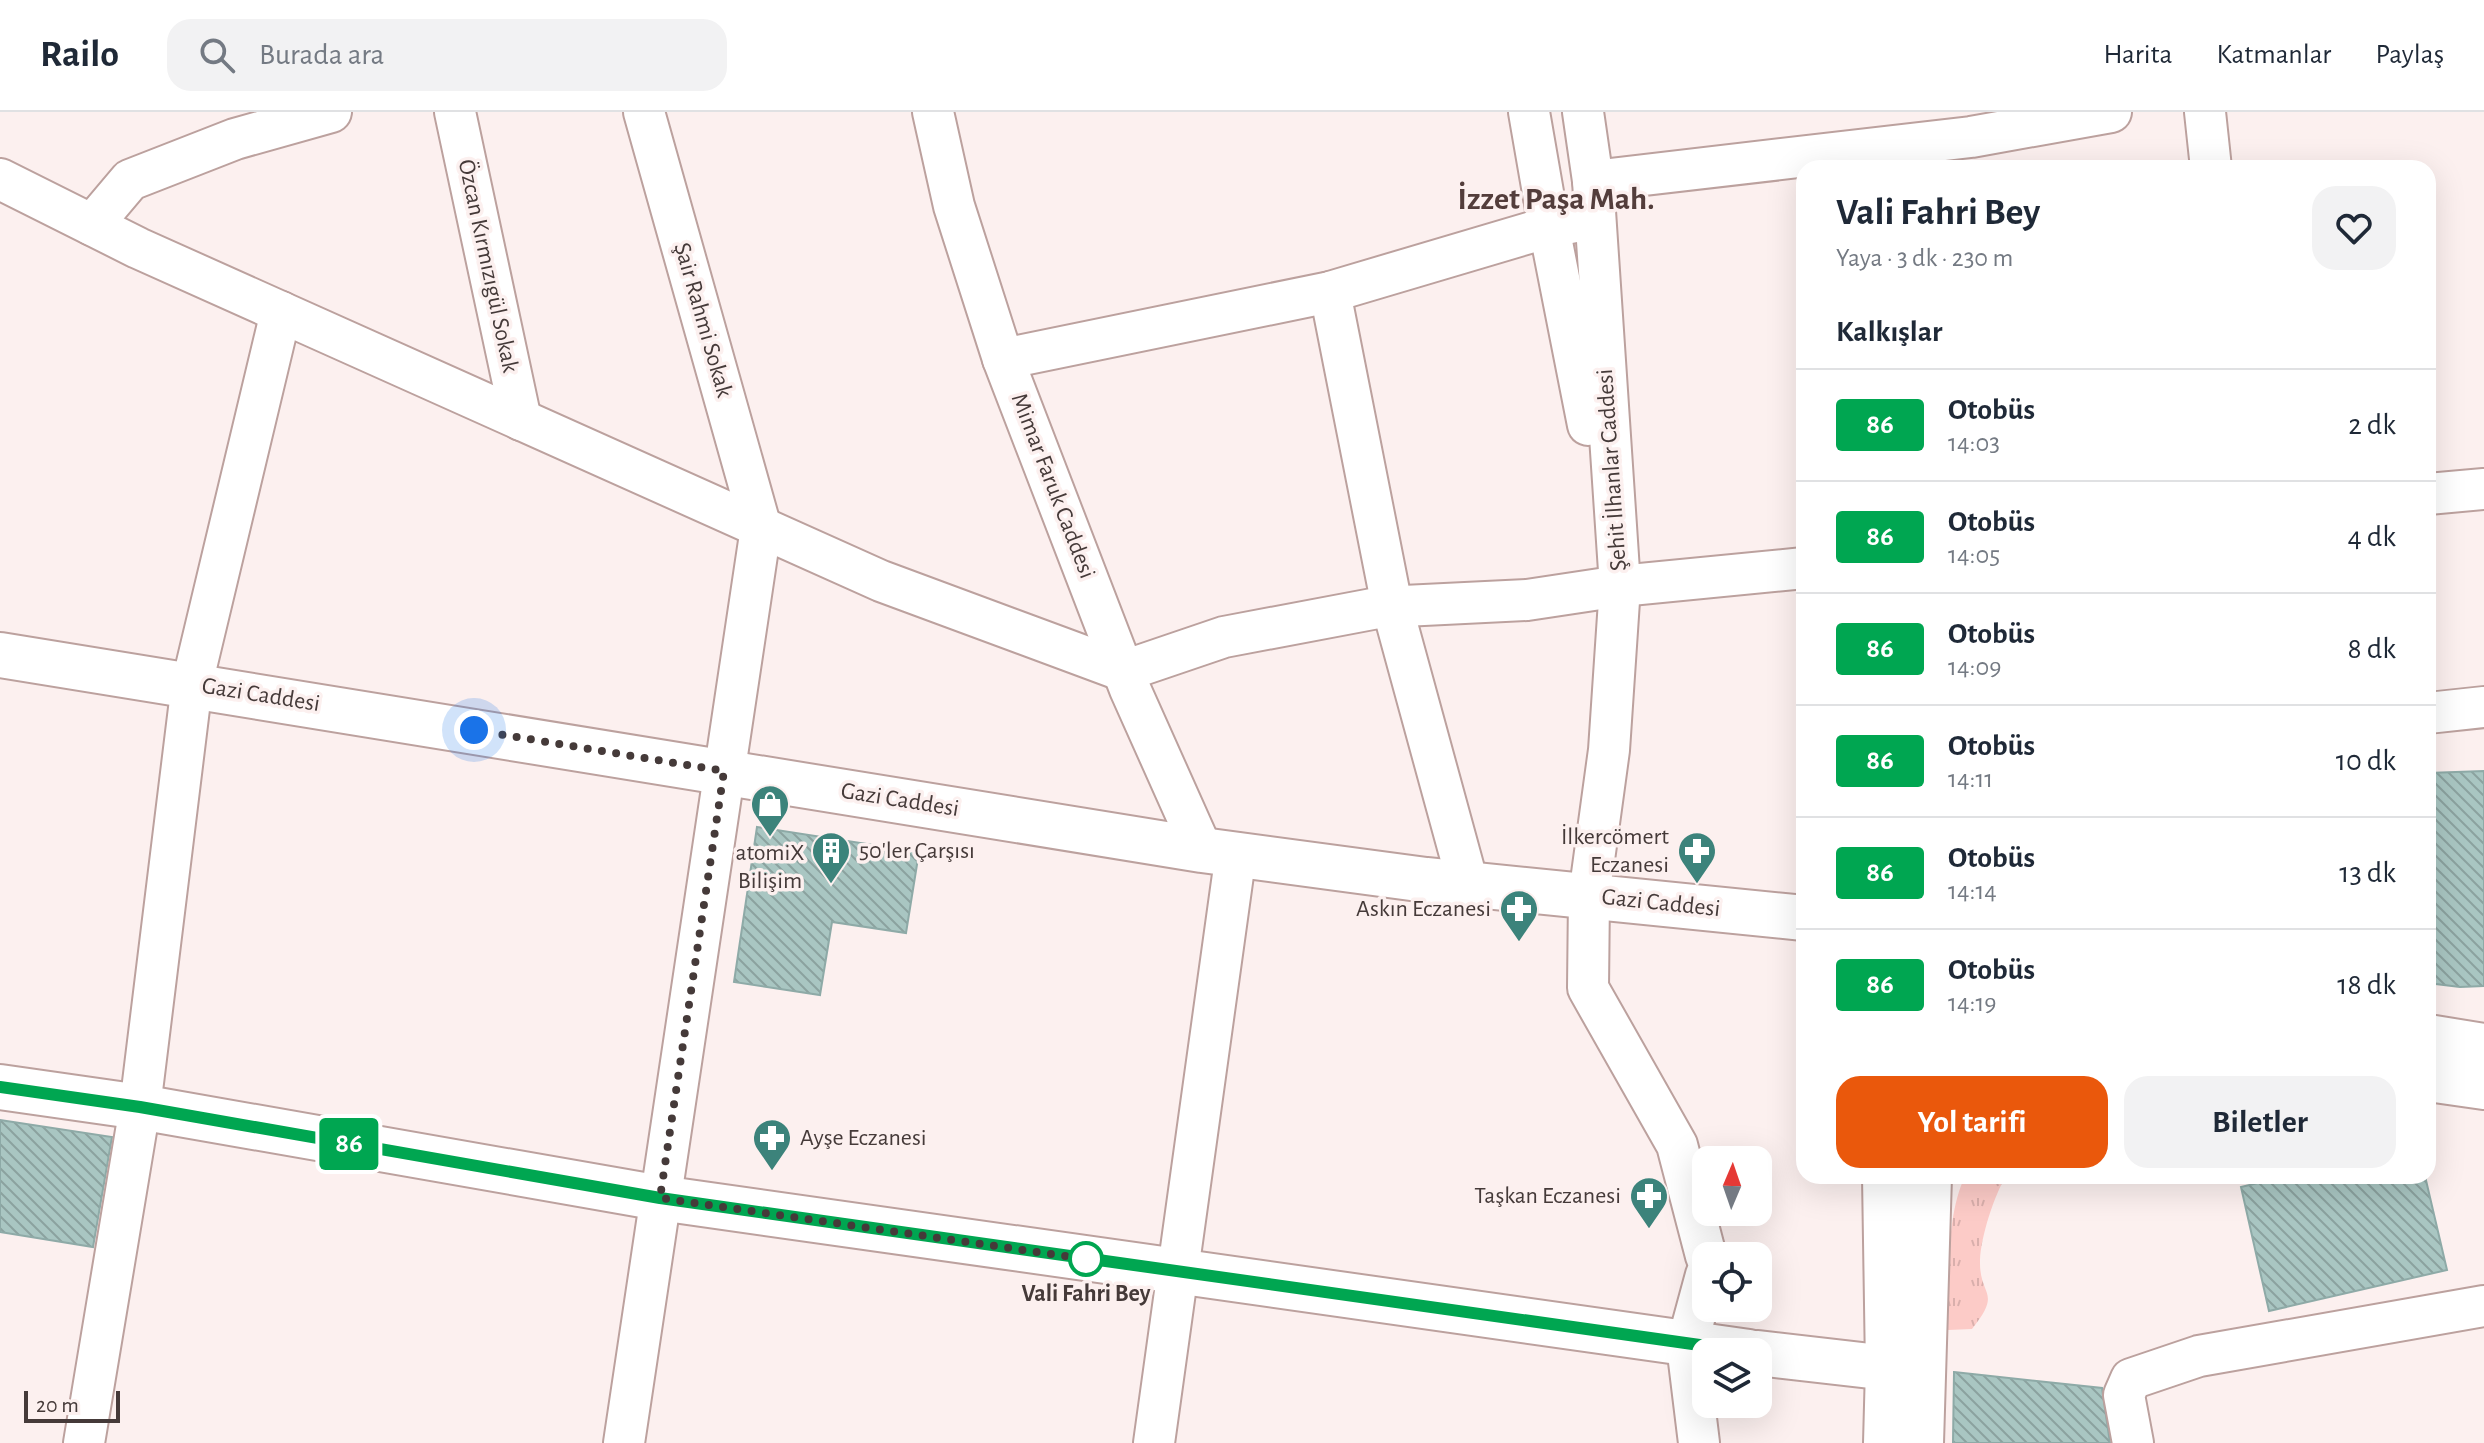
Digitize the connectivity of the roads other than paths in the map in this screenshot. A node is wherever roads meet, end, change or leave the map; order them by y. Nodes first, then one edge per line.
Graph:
1 (331, 112) edge
2 (455, 112) edge
3 (644, 112) edge
4 (933, 112) edge
5 (1529, 112) edge
6 (1583, 112) edge
7 (2111, 112) edge
8 (2205, 112) edge
9 (1971, 139) edge
10 (1839, 160) edge
11 (2210, 160) edge
12 (1796, 167) edge
13 (0, 179) edge
14 (1594, 199) junction
15 (92, 225) junction
16 (1549, 227) junction
17 (1330, 292) junction
18 (281, 312) junction
19 (1003, 359) junction
20 (521, 420) junction
21 (2484, 489) edge
22 (2436, 493) edge
23 (761, 528) junction
24 (1796, 569) edge
25 (1620, 586) junction
26 (1392, 606) junction
27 (0, 655) edge
28 (1124, 671) junction
29 (192, 684) junction
30 (2484, 707) edge
31 (2436, 712) edge
32 (724, 771) junction
33 (1219, 852) junction
34 (1468, 884) junction
35 (1589, 896) junction
36 (1796, 917) edge
37 (2436, 1038) edge
38 (2484, 1046) edge
39 (2436, 1080) edge
40 (0, 1087) edge
41 (2484, 1087) edge
42 (140, 1107) junction
43 (1886, 1184) edge
44 (1928, 1184) edge
45 (660, 1198) junction
46 (1702, 1242) edge
47 (1176, 1272) junction
48 (2484, 1306) edge
49 (1693, 1322) edge
50 (1687, 1345) junction
51 (1692, 1346) edge
52 (1772, 1354) edge
53 (1905, 1368) junction
54 (84, 1443) edge
55 (624, 1443) edge
56 (1154, 1443) edge
57 (1699, 1443) edge
58 (1886, 1443) edge
59 (1921, 1443) edge
60 (2133, 1443) edge

1 - 15 street
2 - 20 street, Özcan Kırmızıgül Sokak
3 - 23 street, Şair Rahmi Sokak
4 - 19 street, Mimar Faruk Caddesi
5 - 16 street, Şehit İlhanlar Caddesi
6 - 14 street, Şehit İlhanlar Caddesi
7 - 9 street
8 - 11 street
9 - 10 street
12 - 14 street
13 - 15 street
14 - 16 street
14 - 25 street, Şehit İlhanlar Caddesi
15 - 18 street
16 - 17 street
16 - 25 street, Şehit İlhanlar Caddesi
17 - 19 street
17 - 26 street
18 - 20 street
18 - 29 street
19 - 28 street, Mimar Faruk Caddesi
20 - 23 street
21 - 22 street
23 - 28 street
23 - 32 street
24 - 25 street
25 - 26 street
25 - 35 street
26 - 28 street
26 - 34 street
27 - 29 main road, Gazi Caddesi
28 - 33 street, Mimar Faruk Caddesi
29 - 32 main road, Gazi Caddesi
29 - 42 street
30 - 31 street
32 - 33 main road, Gazi Caddesi
32 - 45 street
33 - 34 main road, Gazi Caddesi
33 - 47 street
34 - 35 main road, Gazi Caddesi
35 - 36 main road, Gazi Caddesi
35 - 46 street
37 - 38 main road
39 - 41 main road
40 - 42 main road
42 - 45 main road
42 - 54 street
43 - 53 main road
44 - 53 main road
45 - 47 main road
45 - 55 street
47 - 50 main road
47 - 56 street
48 - 60 street
49 - 50 street
50 - 51 main road
50 - 57 street
52 - 53 main road
53 - 58 main road
53 - 59 main road

